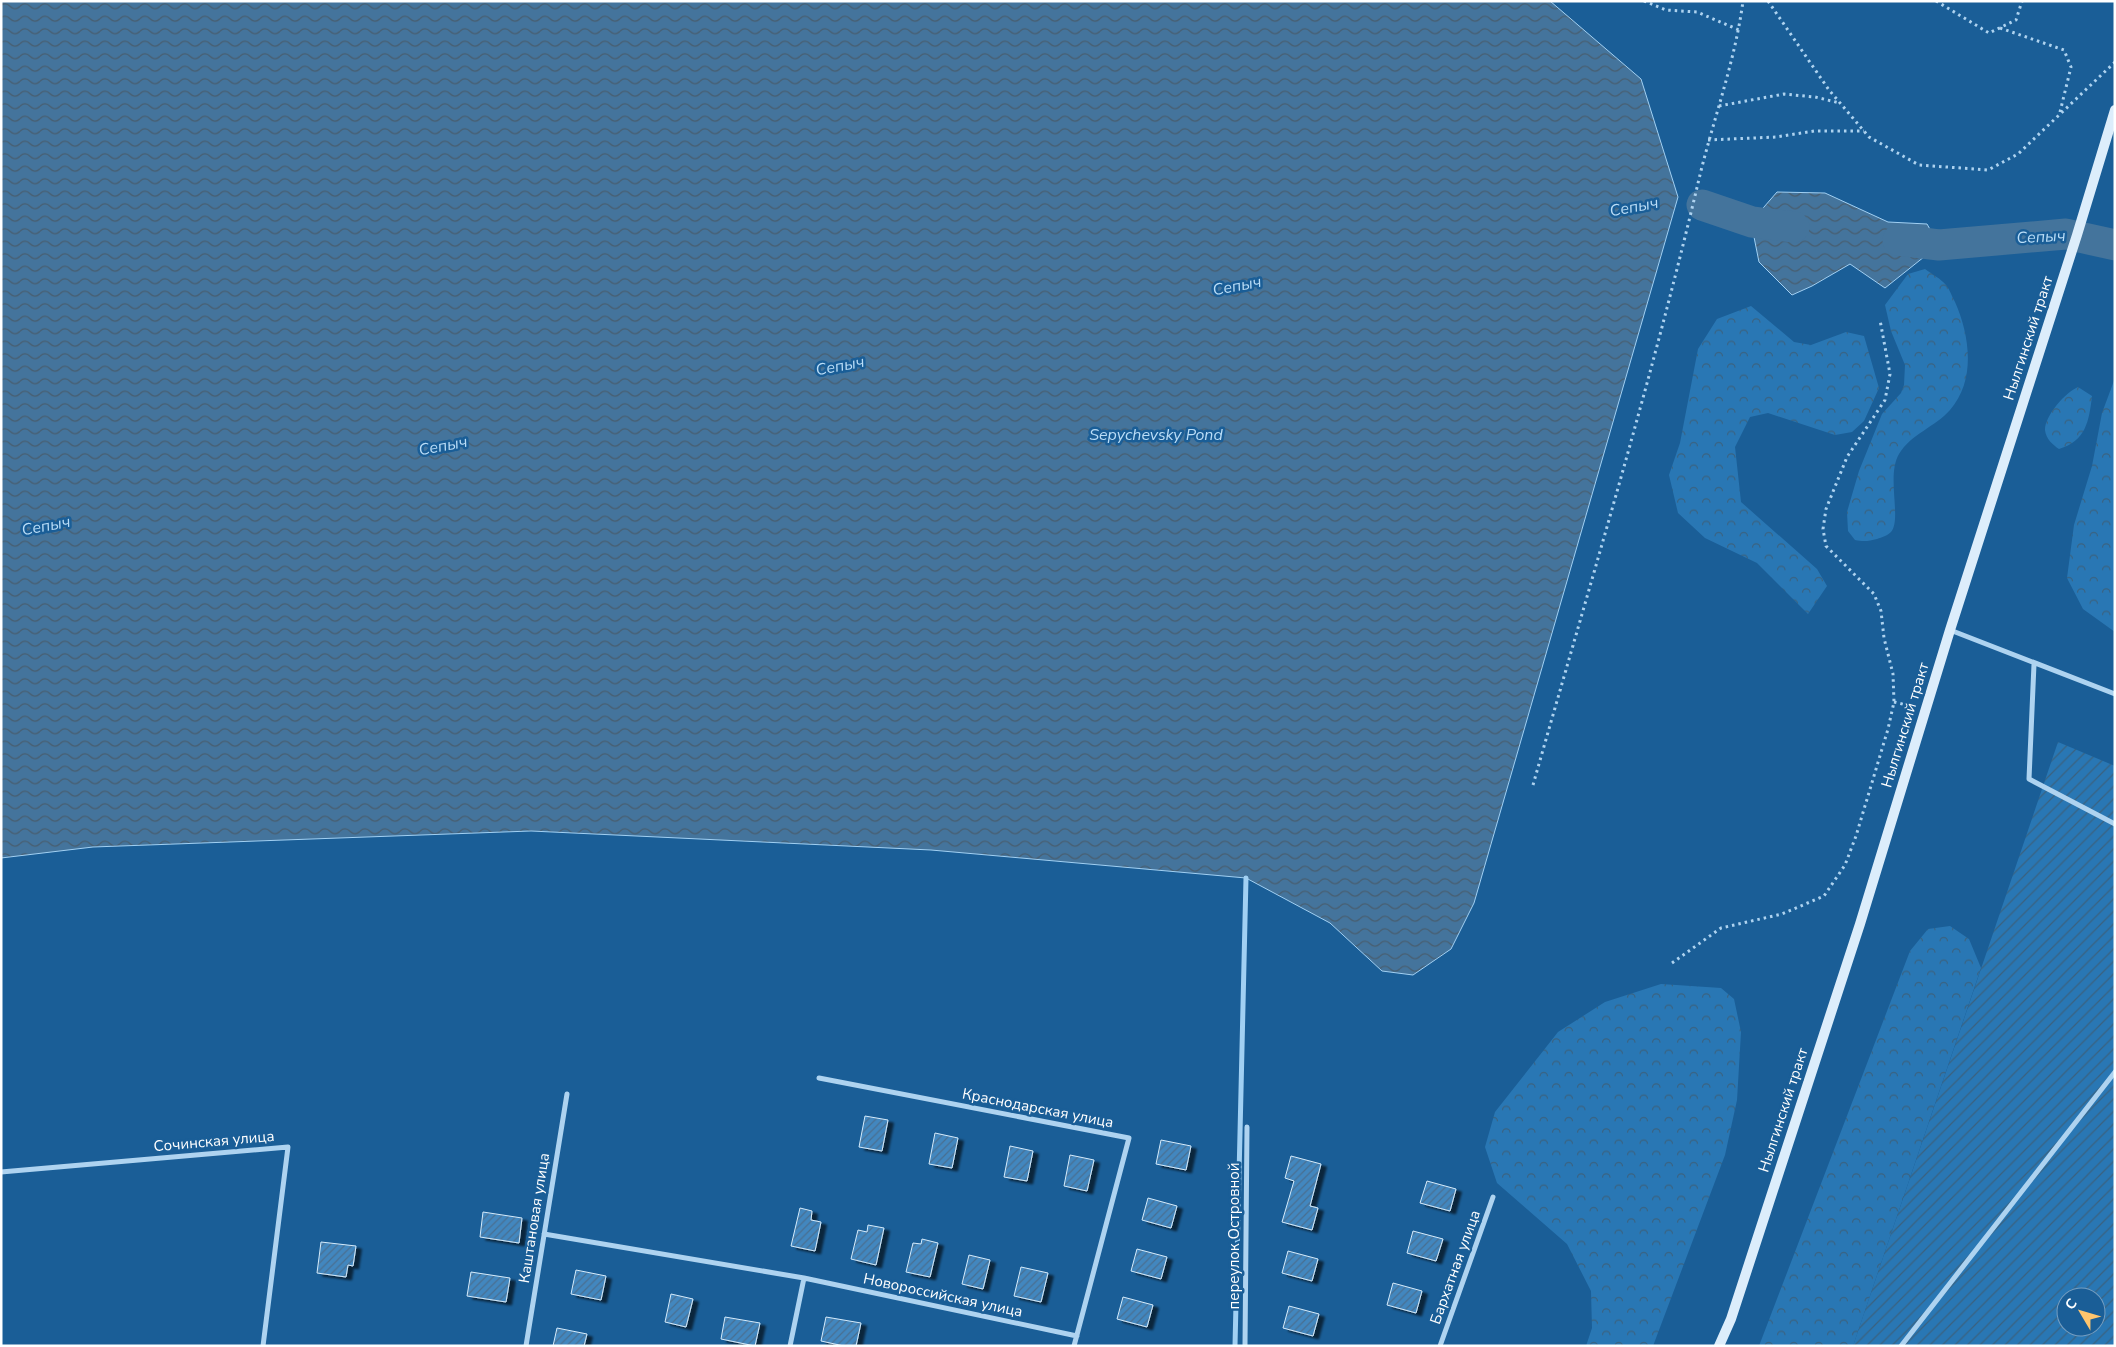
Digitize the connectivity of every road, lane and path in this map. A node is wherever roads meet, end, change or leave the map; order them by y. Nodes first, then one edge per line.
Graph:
1 (1644, 1) edge
2 (1743, 1) edge
3 (1768, 1) edge
4 (1936, 1) edge
5 (2022, 1) edge
6 (2000, 28) junction
7 (1740, 30) junction
8 (2115, 62) edge
9 (1840, 104) junction
10 (1719, 106) junction
11 (2115, 110) edge
12 (2060, 114) junction
13 (1864, 131) junction
14 (1708, 140) junction
15 (1880, 320) dead end
16 (1950, 630) junction
17 (2034, 664) junction
18 (2115, 694) edge
19 (1894, 702) junction
20 (1925, 710) junction
21 (1533, 785) dead end
22 (2115, 824) edge
23 (1672, 964) dead end
24 (2115, 1072) edge
25 (819, 1078) dead end
26 (567, 1094) dead end
27 (1247, 1127) dead end
28 (1, 1172) edge
29 (1493, 1197) dead end
30 (544, 1234) junction
31 (804, 1278) junction
32 (1076, 1336) junction
33 (263, 1346) edge
34 (526, 1346) edge
35 (790, 1346) edge
36 (1074, 1346) edge
37 (1245, 1346) edge
38 (1440, 1346) edge
39 (1719, 1346) edge
40 (1901, 1346) edge

1 - 7 path
2 - 7 path
3 - 9 path
4 - 6 path
5 - 6 path
6 - 12 path
7 - 10 path
8 - 12 path
9 - 10 path
9 - 13 path
10 - 14 path
11 - 16 main road, Нылгинский тракт
12 - 13 path
13 - 14 path
14 - 21 path
15 - 19 path
16 - 17 street
16 - 20 main road, Нылгинский тракт
17 - 18 street
17 - 22 street
19 - 20 path
19 - 23 path
20 - 39 main road, Нылгинский тракт
24 - 40 street
25 - 32 street, Краснодарская улица
26 - 30 street, Каштановая улица
27 - 37 street, переулок Островной
28 - 33 street, Сочинская улица
29 - 38 street, Бархатная улица
30 - 31 street, Новороссийская улица
30 - 34 street, Каштановая улица
31 - 32 street, Новороссийская улица
31 - 35 street
32 - 36 street, Краснодарская улица

